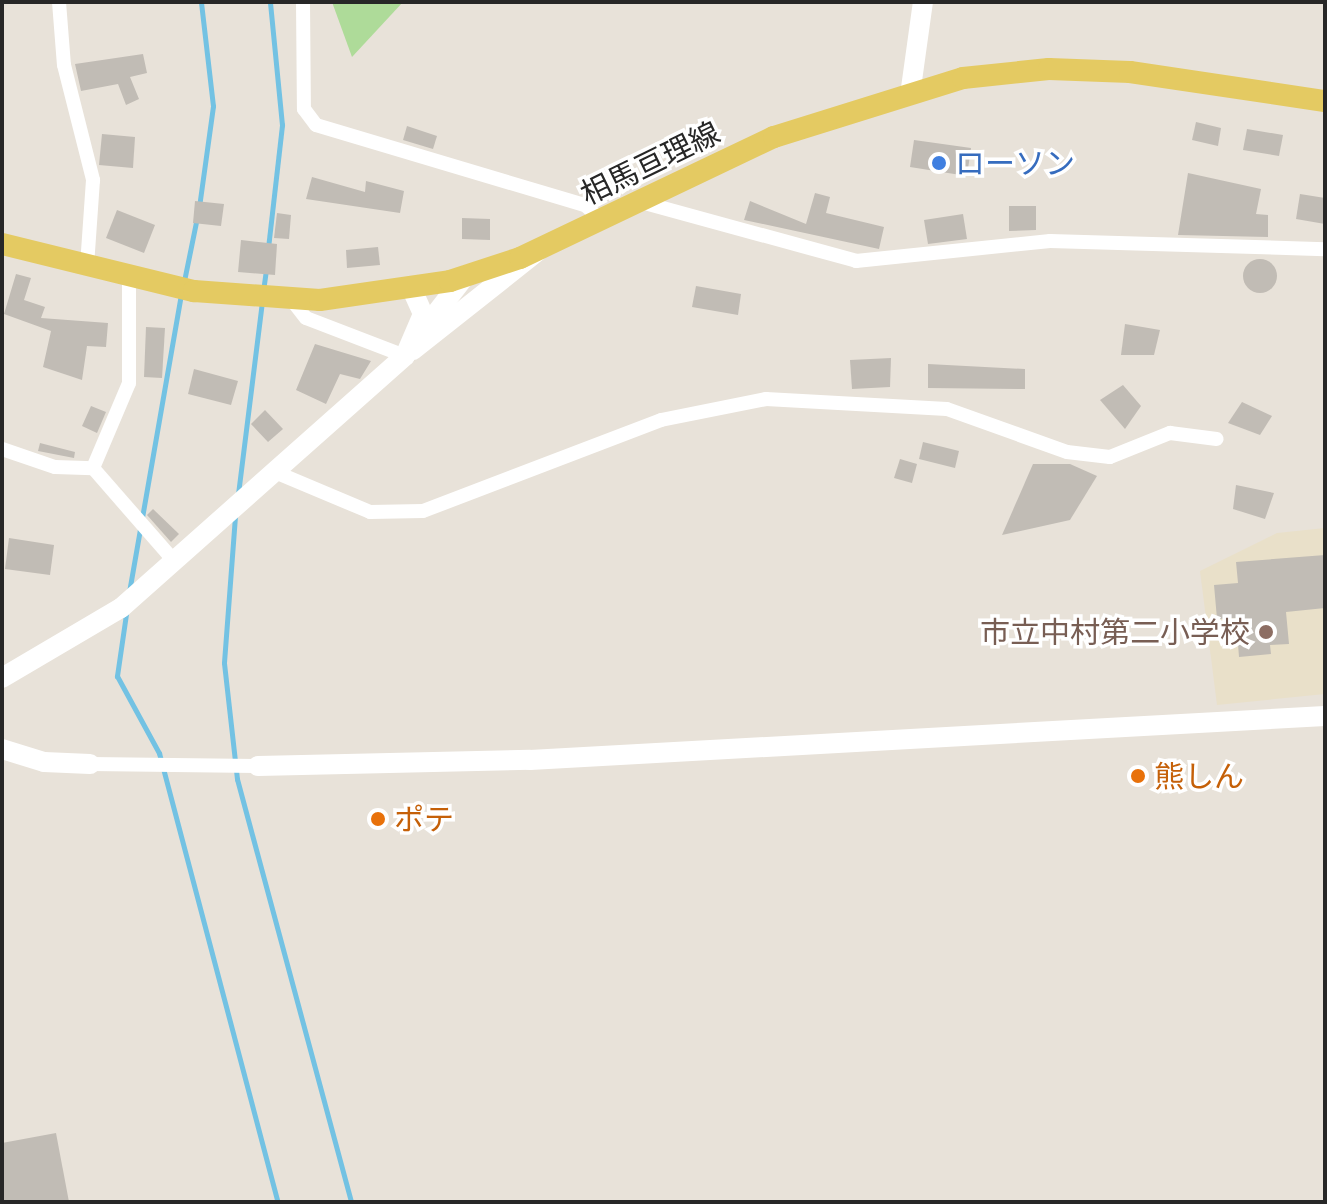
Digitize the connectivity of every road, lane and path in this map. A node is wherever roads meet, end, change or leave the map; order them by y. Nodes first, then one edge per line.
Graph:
1 (59, 2) edge
2 (303, 2) edge
3 (923, 2) edge
4 (911, 88) junction
5 (1325, 101) edge
6 (641, 202) junction
7 (601, 220) junction
8 (2, 244) edge
9 (541, 248) junction
10 (1325, 249) edge
11 (87, 265) junction
12 (129, 275) junction
13 (466, 275) junction
14 (411, 287) junction
15 (291, 299) junction
16 (420, 334) junction
17 (405, 356) junction
18 (1217, 439) dead end
19 (2, 449) edge
20 (93, 468) junction
21 (275, 472) junction
22 (175, 562) junction
23 (2, 678) edge
24 (1325, 716) edge
25 (2, 749) edge
26 (90, 764) joint
27 (258, 766) joint

1 - 11 street
2 - 7 street
3 - 4 street
4 - 5 main road, 相馬亘理線
4 - 6 main road, 相馬亘理線
6 - 7 main road, 相馬亘理線
6 - 10 street
7 - 9 main road, 相馬亘理線
8 - 11 main road, 相馬亘理線
9 - 13 main road, 相馬亘理線
9 - 17 street
11 - 12 main road, 相馬亘理線
12 - 15 main road, 相馬亘理線
12 - 20 street
13 - 14 main road, 相馬亘理線
13 - 16 street
14 - 15 main road, 相馬亘理線
14 - 16 street
15 - 17 street
16 - 17 street
17 - 21 street
18 - 21 street
19 - 20 street
20 - 22 street
21 - 22 street
22 - 23 street
24 - 27 street
25 - 26 street
26 - 27 street

